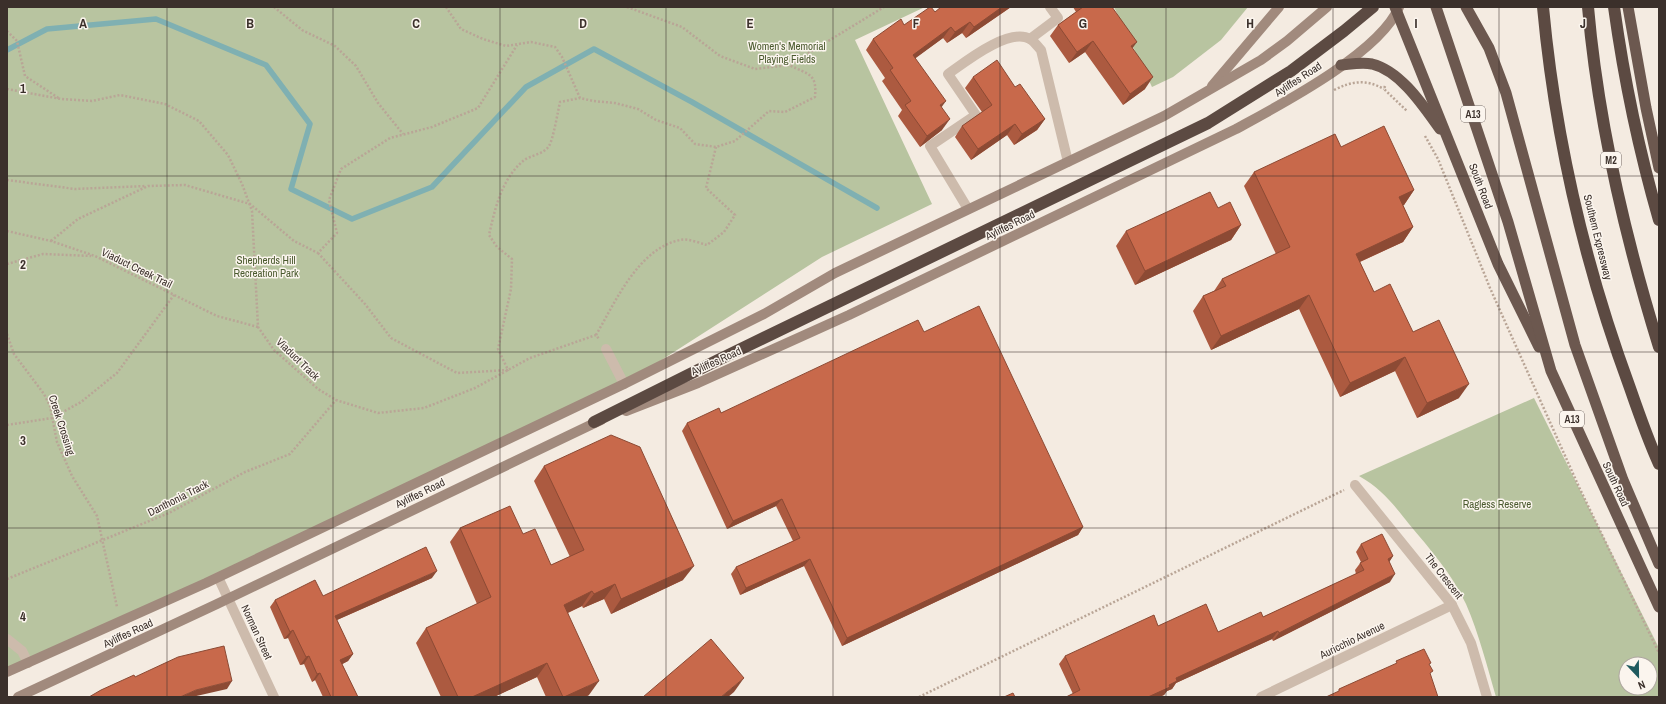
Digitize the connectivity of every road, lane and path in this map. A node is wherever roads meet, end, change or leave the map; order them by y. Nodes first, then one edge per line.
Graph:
1 (274, 7) edge
2 (446, 7) edge
3 (628, 7) edge
4 (884, 7) edge
5 (1050, 7) edge
6 (1279, 7) edge
7 (1327, 7) edge
8 (1373, 7) edge
9 (1436, 7) edge
10 (1466, 7) edge
11 (1543, 7) edge
12 (1588, 7) edge
13 (1614, 7) edge
14 (1628, 7) edge
15 (1397, 8) edge
16 (7, 31) edge
17 (1030, 39) junction
18 (517, 45) junction
19 (790, 65) junction
20 (1341, 65) junction
21 (1388, 82) dead end
22 (1384, 89) junction
23 (7, 90) edge
24 (1333, 91) dead end
25 (1206, 94) junction
26 (580, 98) junction
27 (61, 99) junction
28 (1408, 112) dead end
29 (1422, 131) dead end
30 (403, 134) junction
31 (1450, 143) junction
32 (716, 146) junction
33 (1068, 162) junction
34 (1659, 168) edge
35 (7, 180) edge
36 (148, 186) junction
37 (250, 204) junction
38 (968, 209) junction
39 (1659, 220) edge
40 (7, 231) edge
41 (50, 241) junction
42 (318, 253) junction
43 (95, 256) junction
44 (7, 264) edge
45 (174, 295) junction
46 (258, 327) junction
47 (7, 334) edge
48 (596, 335) junction
49 (1659, 347) edge
50 (606, 349) joint
51 (508, 370) junction
52 (1551, 371) junction
53 (624, 384) junction
54 (336, 400) junction
55 (52, 418) junction
56 (594, 422) junction
57 (7, 425) edge
58 (1659, 464) edge
59 (1355, 485) joint
60 (102, 540) junction
61 (1659, 564) edge
62 (218, 577) junction
63 (7, 579) edge
64 (228, 599) junction
65 (1452, 605) junction
66 (117, 607) dead end
67 (1659, 607) edge
68 (7, 639) edge
69 (1659, 652) edge
70 (28, 663) junction
71 (7, 672) edge
72 (18, 697) edge
73 (274, 697) edge
74 (919, 697) edge
75 (1261, 697) edge
76 (1487, 697) edge

1 - 30 path
2 - 18 path
3 - 19 path
4 - 19 path
5 - 17 street
6 - 25 main road
7 - 25 main road, Ayliffes Road
8 - 56 highway
9 - 52 highway, South Road / A13
10 - 61 highway
11 - 58 highway, Southern Expressway
12 - 49 highway, M2
13 - 39 highway
14 - 34 highway
15 - 20 main road, Ayliffes Road
15 - 31 highway, South Road
16 - 27 path
17 - 33 street
17 - 38 street
18 - 26 path
18 - 30 path
19 - 32 path
20 - 31 highway
20 - 56 main road, Ayliffes Road
21 - 22 path
22 - 24 path
22 - 28 path
23 - 27 path
25 - 33 main road, Ayliffes Road
26 - 32 path
26 - 51 path
27 - 37 path
29 - 69 path
30 - 42 path
31 - 52 highway, South Road
32 - 48 path
33 - 38 main road, Ayliffes Road
35 - 36 path
36 - 37 path
36 - 41 path
37 - 42 path
37 - 46 path
38 - 53 main road, Ayliffes Road
40 - 41 path, Viaduct Creek Trail
41 - 43 path, Viaduct Creek Trail
42 - 51 path
43 - 44 path
43 - 45 path, Viaduct Creek Trail
45 - 46 path, Viaduct Creek Trail
45 - 55 path
46 - 54 path, Viaduct Track
47 - 55 path, Creek Crossing
48 - 50 path
48 - 51 path, Viaduct Track
50 - 53 street
51 - 54 path, Viaduct Track
52 - 67 highway, South Road / A13
53 - 62 main road, Ayliffes Road
54 - 60 path, Danthonia Track
55 - 57 path
55 - 60 path, Creek Crossing
56 - 64 main road, Ayliffes Road
59 - 65 street, The Crescent
59 - 74 path
60 - 63 path, Danthonia Track
60 - 66 path, Creek Crossing
62 - 64 street, Norman Street
62 - 70 main road, Ayliffes Road
64 - 72 main road, Ayliffes Road
64 - 73 street, Norman Street
65 - 75 street, Auricchio Avenue
65 - 76 street, The Crescent
68 - 70 street
70 - 71 main road, Ayliffes Road

